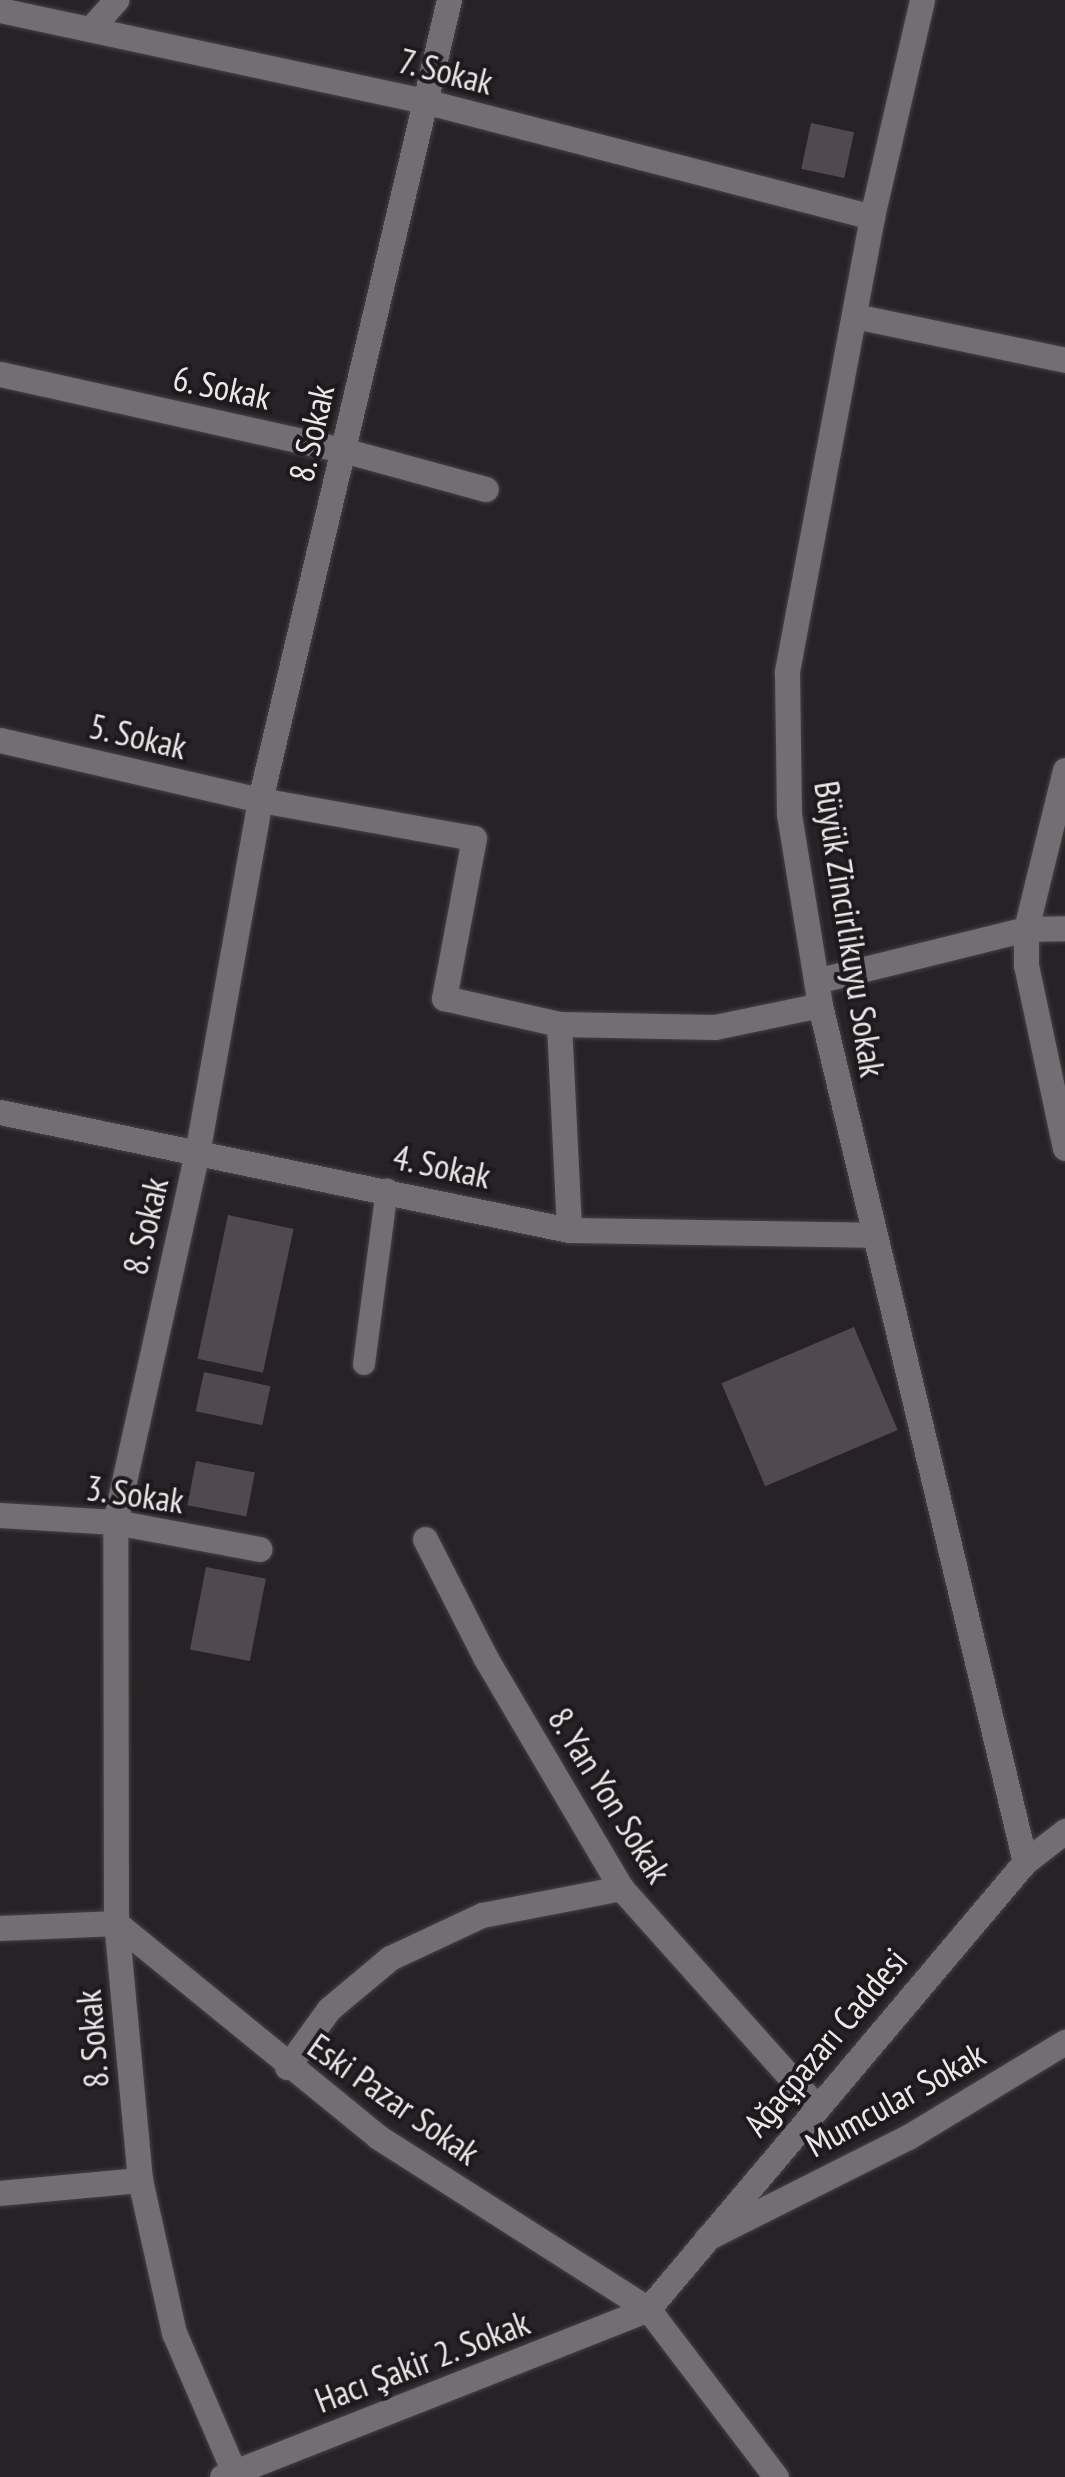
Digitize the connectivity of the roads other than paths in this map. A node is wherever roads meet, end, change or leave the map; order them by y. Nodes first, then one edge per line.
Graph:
1 (116, 0) edge
2 (449, 0) edge
3 (922, 0) edge
4 (0, 10) edge
5 (91, 28) junction
6 (424, 101) junction
7 (872, 217) junction
8 (856, 316) junction
9 (1065, 360) edge
10 (0, 374) edge
11 (343, 450) junction
12 (486, 489) dead end
13 (0, 740) edge
14 (1065, 770) edge
15 (260, 800) junction
16 (1026, 928) junction
17 (1065, 928) edge
18 (818, 993) junction
19 (559, 1024) junction
20 (0, 1112) edge
21 (198, 1148) junction
22 (1065, 1148) edge
23 (387, 1190) junction
24 (569, 1230) junction
25 (874, 1235) junction
26 (364, 1364) dead end
27 (0, 1515) edge
28 (115, 1522) junction
29 (424, 1539) dead end
30 (259, 1549) dead end
31 (1065, 1830) edge
32 (1025, 1862) junction
33 (621, 1888) junction
34 (116, 1923) junction
35 (0, 1928) edge
36 (1065, 2042) edge
37 (287, 2067) junction
38 (816, 2106) junction
39 (140, 2180) junction
40 (0, 2193) edge
41 (703, 2240) junction
42 (648, 2309) junction
43 (228, 2475) edge
44 (776, 2477) edge

1 - 5 street
2 - 6 street, 8. Sokak
3 - 7 street, Büyük Zincirlikuyu Sokak
4 - 5 street, 7. Sokak
5 - 6 street, 7. Sokak
6 - 7 street, 7. Sokak
6 - 11 street, 8. Sokak
7 - 8 street, Büyük Zincirlikuyu Sokak
8 - 9 street
8 - 18 street, Büyük Zincirlikuyu Sokak
10 - 11 street, 6. Sokak
11 - 12 street, 6. Sokak
11 - 15 street, 8. Sokak
13 - 15 street, 5. Sokak
14 - 16 street
15 - 19 street, 5. Sokak
15 - 21 street, 8. Sokak
16 - 17 street
16 - 18 street
16 - 22 street
18 - 19 street
18 - 25 street, Büyük Zincirlikuyu Sokak
19 - 24 street
20 - 21 street, 4. Sokak
21 - 23 street, 4. Sokak
21 - 28 street, 8. Sokak
23 - 24 street, 4. Sokak
23 - 26 lane
24 - 25 street, 4. Sokak
25 - 32 street, Büyük Zincirlikuyu Sokak
27 - 28 street, 3. Sokak
28 - 30 street, 3. Sokak
28 - 34 street, 8. Sokak
29 - 33 street, 8. Yan Yon Sokak
31 - 32 street, Ağaçpazarı Caddesi
32 - 38 street, Ağaçpazarı Caddesi
33 - 37 street
33 - 38 street, 8. Yan Yon Sokak
34 - 35 street
34 - 37 street, Eski Pazar Sokak
34 - 39 street, 8. Sokak
36 - 41 street, Mumcular Sokak
37 - 42 street, Eski Pazar Sokak
38 - 41 street, Ağaçpazarı Caddesi
39 - 40 street
39 - 43 street, 8. Sokak
41 - 42 street, Ağaçpazarı Caddesi
42 - 43 street, Hacı Şakir 2. Sokak
42 - 44 street

